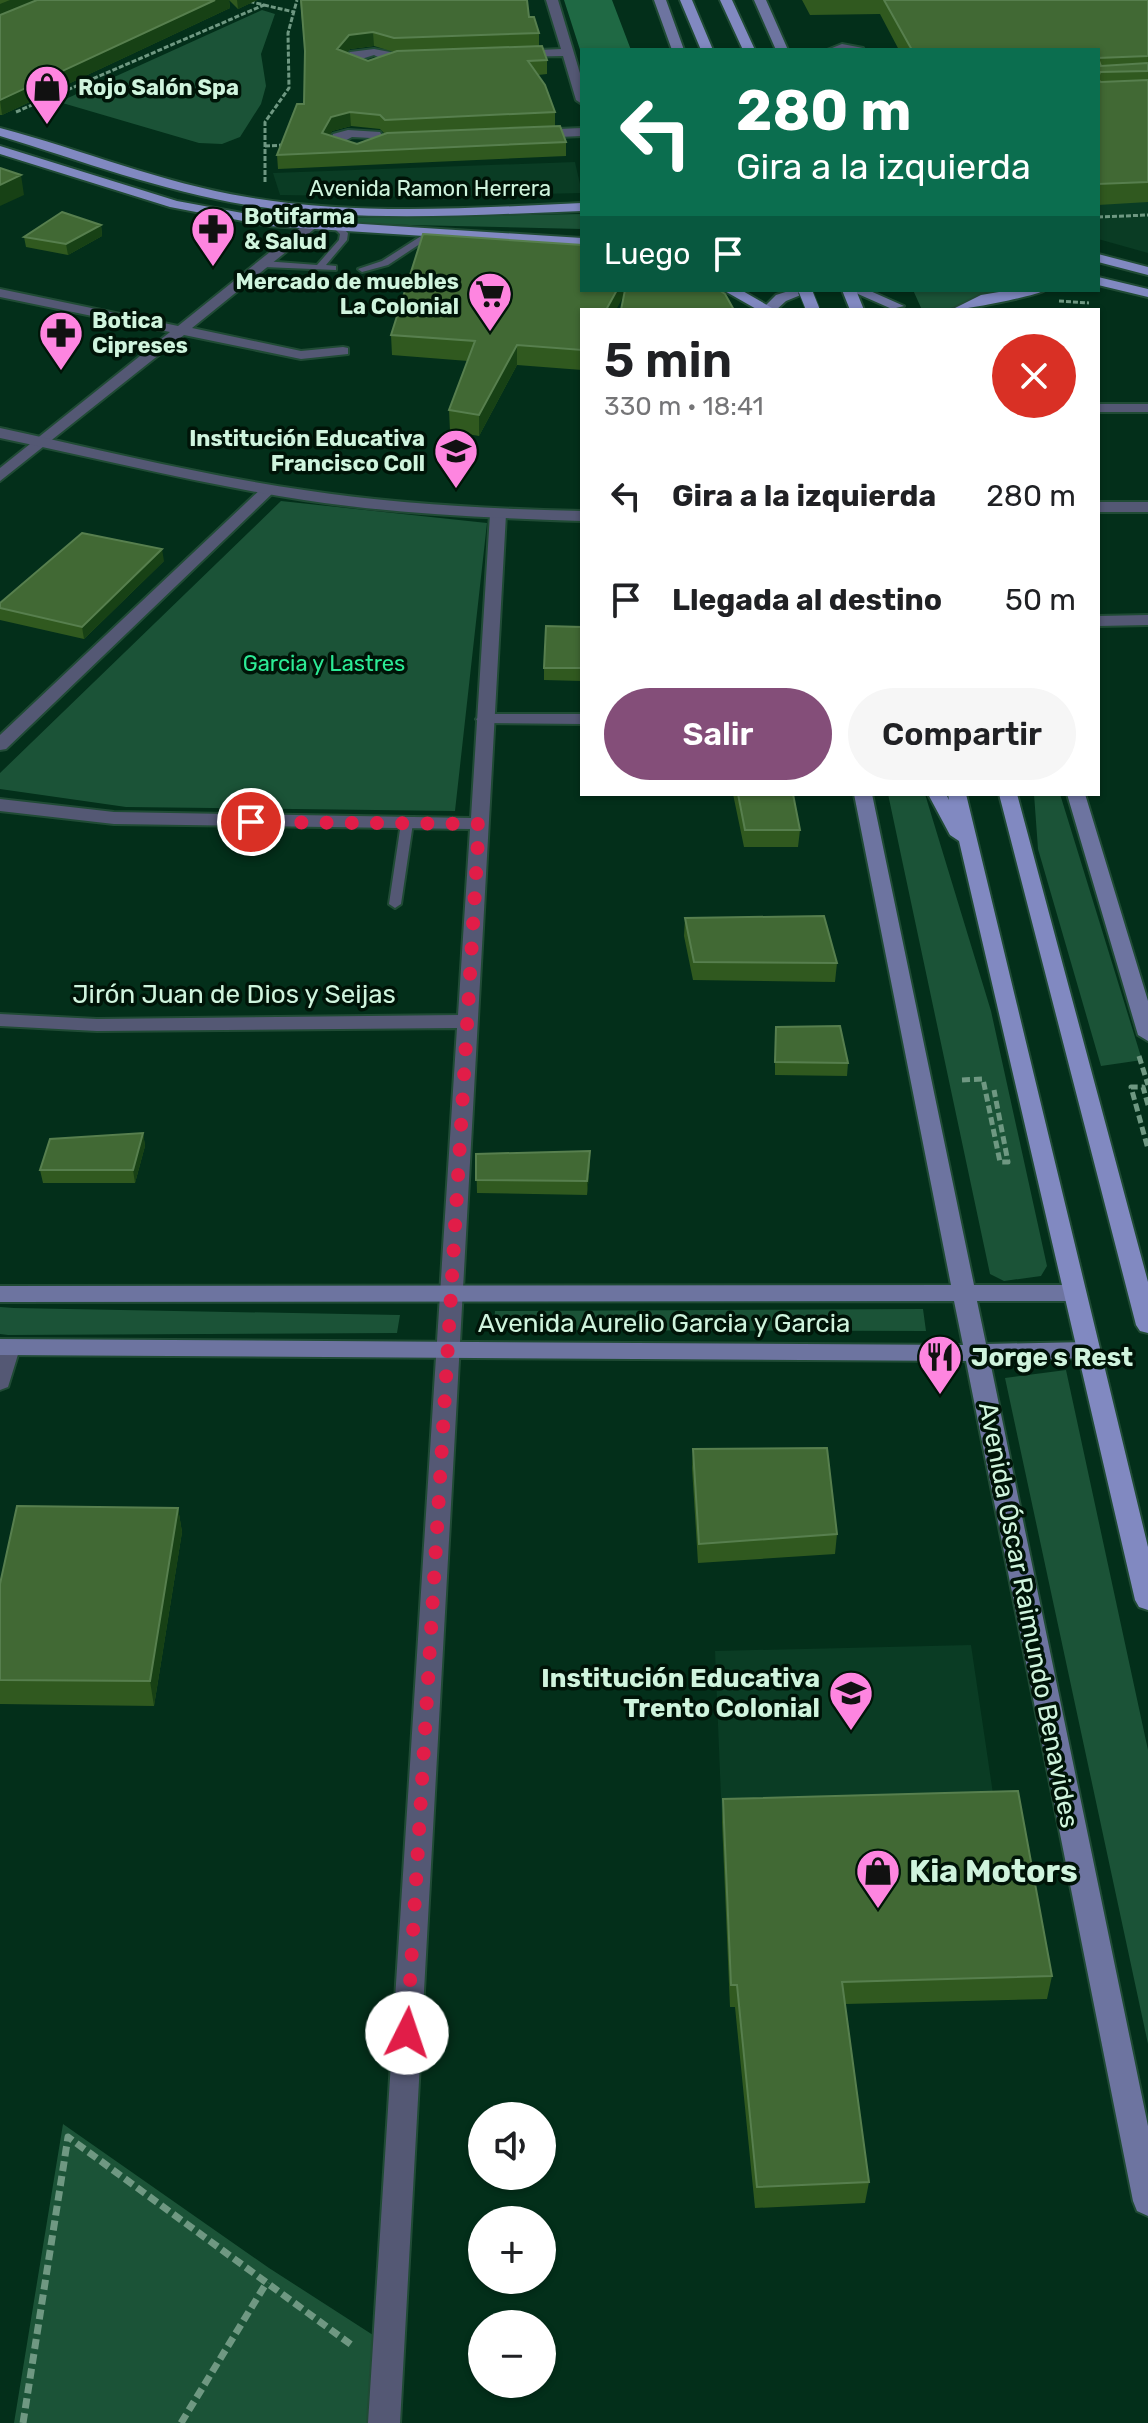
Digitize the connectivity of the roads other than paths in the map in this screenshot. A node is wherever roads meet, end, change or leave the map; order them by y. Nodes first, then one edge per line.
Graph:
1 (552, 0) edge
2 (660, 0) edge
3 (686, 0) edge
4 (726, 0) edge
5 (760, 0) edge
6 (677, 48) edge
7 (706, 48) edge
8 (748, 48) edge
9 (781, 48) edge
10 (568, 52) junction
11 (509, 55) edge
12 (406, 58) edge
13 (392, 59) edge
14 (580, 93) edge
15 (0, 132) edge
16 (580, 132) edge
17 (520, 135) edge
18 (397, 141) edge
19 (382, 142) junction
20 (0, 150) edge
21 (580, 207) edge
22 (311, 226) junction
23 (338, 228) junction
24 (429, 234) junction
25 (580, 242) edge
26 (1100, 259) edge
27 (264, 264) junction
28 (319, 268) junction
29 (333, 268) dead end
30 (362, 269) dead end
31 (1148, 271) edge
32 (1100, 281) edge
33 (734, 292) edge
34 (799, 292) edge
35 (861, 292) edge
36 (1025, 292) edge
37 (1143, 292) edge
38 (0, 293) edge
39 (1098, 296) edge
40 (764, 308) edge
41 (767, 308) edge
42 (898, 308) edge
43 (963, 308) edge
44 (180, 331) junction
45 (343, 351) dead end
46 (1100, 408) edge
47 (1148, 408) edge
48 (0, 433) edge
49 (42, 442) junction
50 (0, 476) edge
51 (268, 490) junction
52 (1100, 507) edge
53 (1148, 507) edge
54 (498, 514) junction
55 (580, 516) edge
56 (1148, 620) edge
57 (1100, 621) edge
58 (485, 719) junction
59 (580, 719) edge
60 (0, 745) edge
61 (863, 796) edge
62 (938, 796) edge
63 (958, 796) edge
64 (1010, 796) edge
65 (1077, 796) edge
66 (0, 805) edge
67 (407, 823) junction
68 (479, 824) junction
69 (976, 868) junction
70 (395, 904) dead end
71 (0, 1020) edge
72 (468, 1021) junction
73 (1148, 1035) edge
74 (965, 1293) junction
75 (1073, 1293) junction
76 (0, 1294) edge
77 (451, 1296) junction
78 (1148, 1325) edge
79 (4, 1348) edge
80 (448, 1349) junction
81 (1087, 1350) junction
82 (976, 1353) junction
83 (0, 1381) edge
84 (1148, 1600) edge
85 (1148, 2201) edge
86 (384, 2423) edge

1 - 10 street
2 - 6 main road
3 - 7 main road
4 - 8 main road
5 - 9 main road
10 - 11 street
10 - 14 street
12 - 13 street
15 - 21 main road, Avenida Ramon Herrera
16 - 17 street
18 - 19 street
19 - 19 street
20 - 22 main road, Avenida Ramon Herrera
22 - 23 main road, Avenida Ramon Herrera
22 - 27 street
23 - 24 main road, Avenida Ramon Herrera
23 - 28 lane
24 - 25 main road, Avenida Ramon Herrera
24 - 30 lane
26 - 31 main road
27 - 28 lane
27 - 44 street
28 - 29 lane
32 - 37 main road
33 - 40 main road
34 - 41 main road
35 - 42 main road
36 - 43 main road
37 - 39 main road
38 - 44 street
44 - 45 street
44 - 49 street
46 - 47 street
48 - 49 street
49 - 50 street
49 - 51 street
51 - 54 street
51 - 60 street
52 - 53 street
54 - 55 street
54 - 58 street
56 - 57 street
58 - 59 street
58 - 68 street
61 - 74 main road, Avenida Óscar Raimundo Benavides
62 - 69 main road
63 - 69 main road
64 - 78 main road
65 - 73 main road
66 - 67 street
67 - 68 street
67 - 70 lane
68 - 72 street
69 - 75 main road
71 - 72 street, Jirón Juan de Dios y Seijas
72 - 77 street
74 - 75 main road, Avenida Aurelio Garcia y Garcia
74 - 77 main road, Avenida Aurelio Garcia y Garcia
74 - 82 main road, Avenida Óscar Raimundo Benavides
75 - 81 main road
76 - 77 main road, Avenida Aurelio Garcia y Garcia
77 - 80 street
79 - 80 main road, Avenida Aurelio Garcia y Garcia
79 - 83 street
80 - 82 main road, Avenida Aurelio Garcia y Garcia
80 - 86 street
81 - 82 main road, Avenida Aurelio Garcia y Garcia
81 - 84 main road
82 - 85 main road, Avenida Óscar Raimundo Benavides

